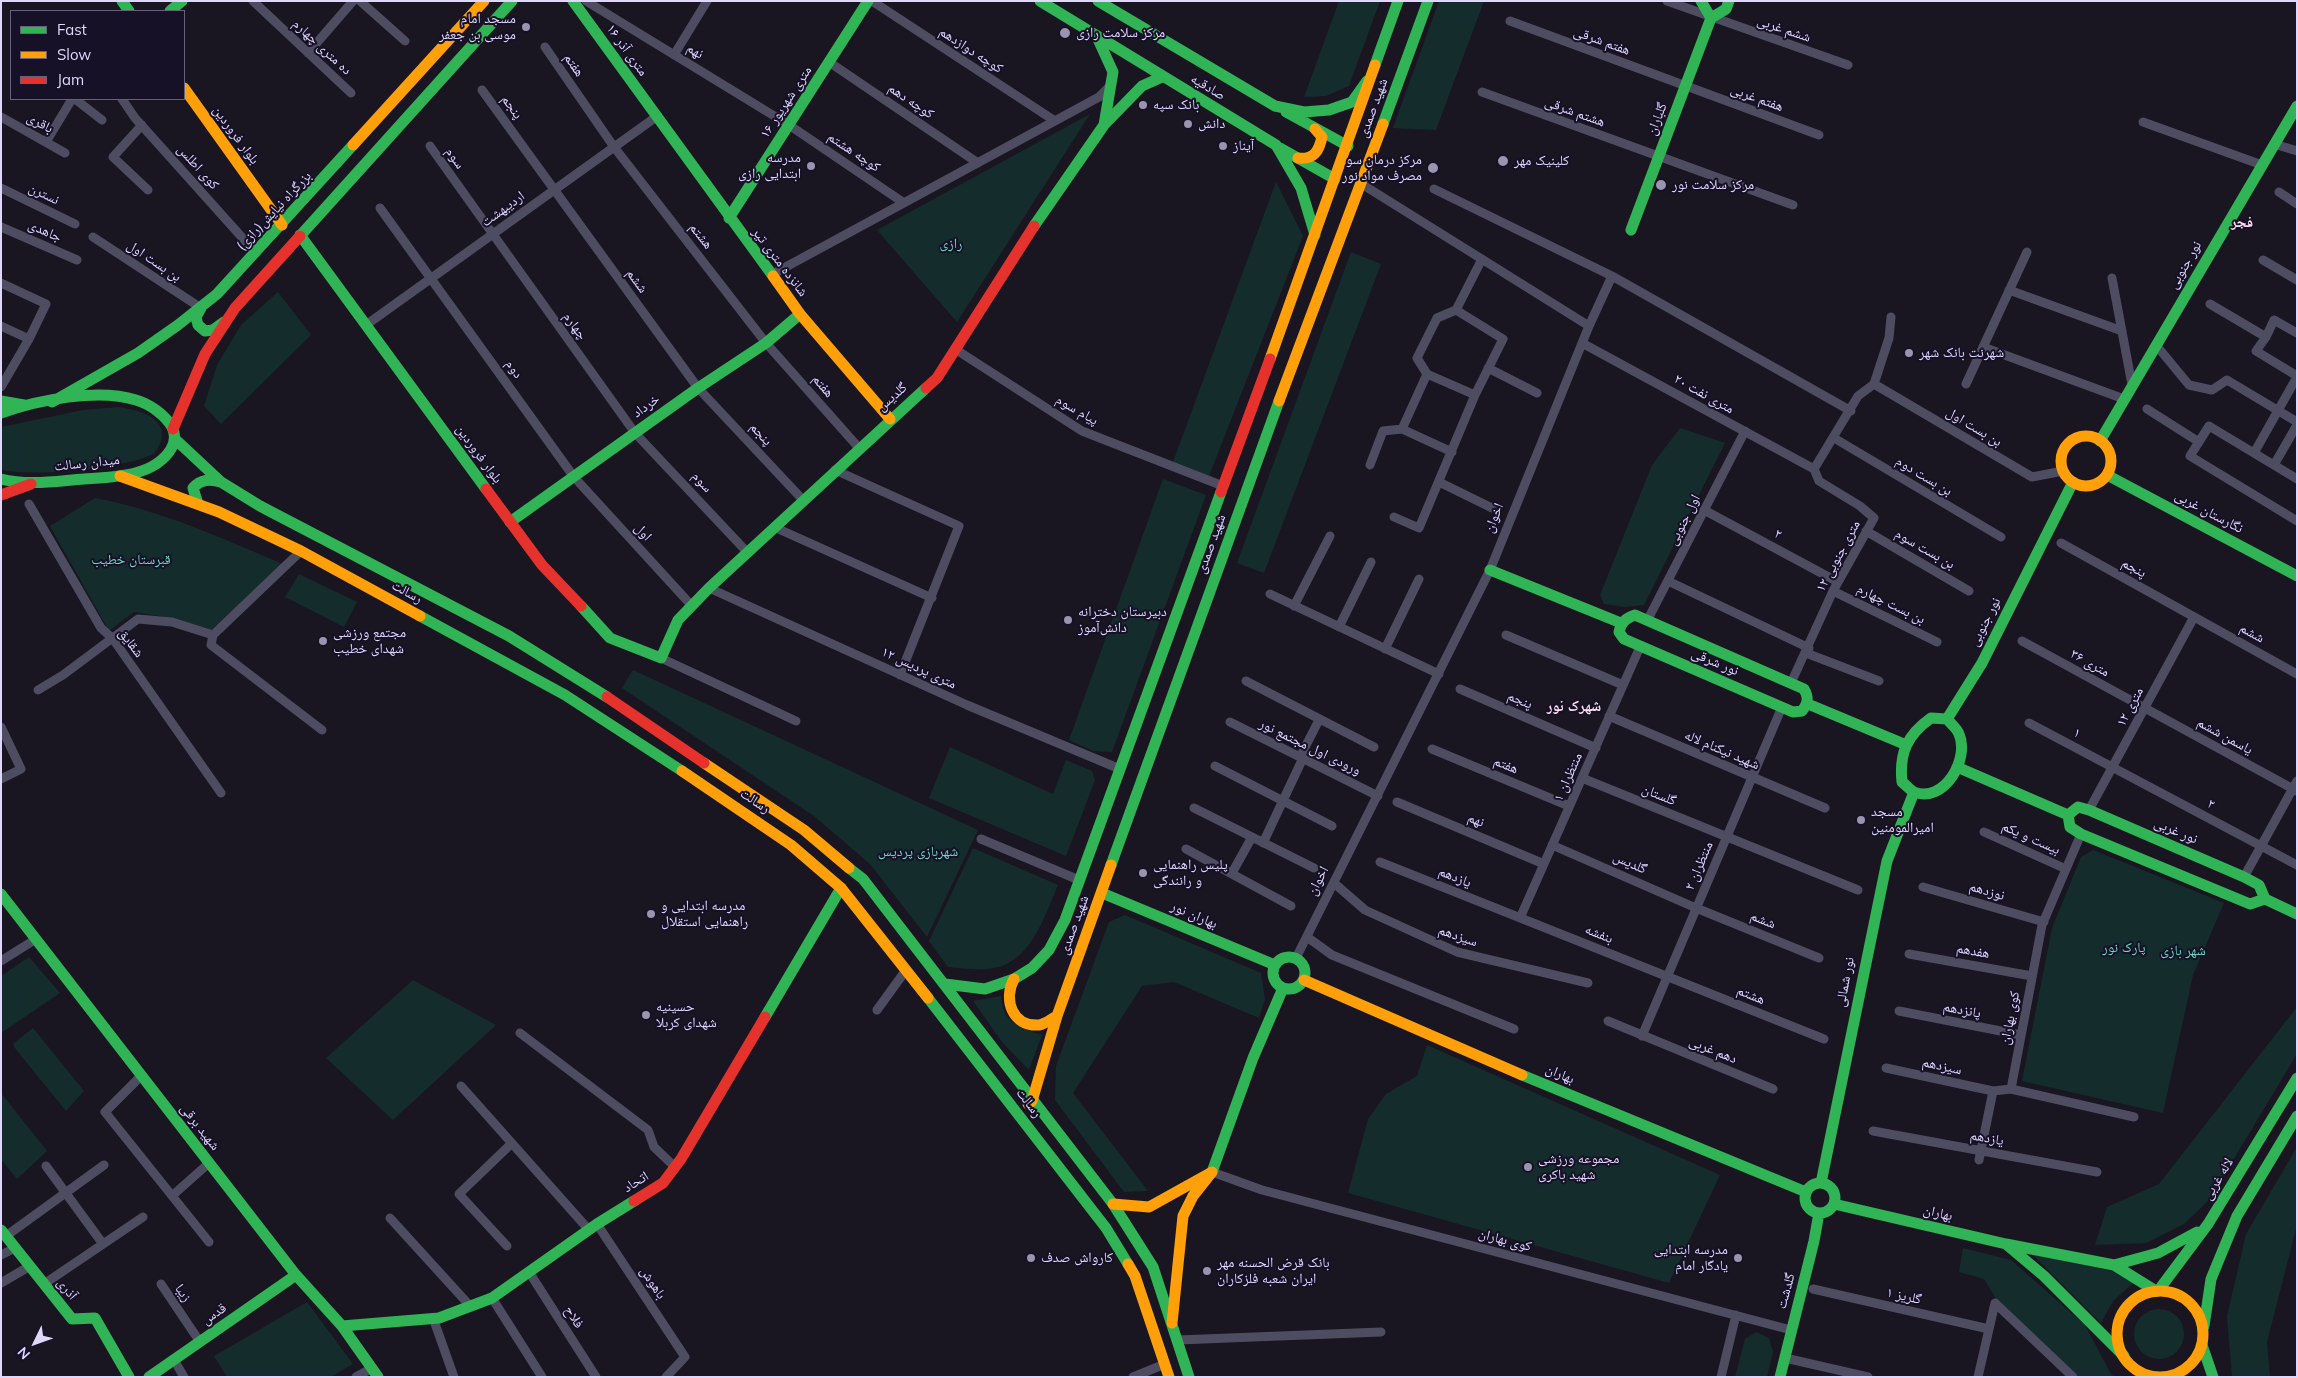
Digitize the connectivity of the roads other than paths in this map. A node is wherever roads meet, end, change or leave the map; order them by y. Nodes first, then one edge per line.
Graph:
1 (182, 1) edge
2 (253, 1) edge
3 (354, 1) edge
4 (360, 1) edge
5 (484, 1) edge
6 (512, 1) edge
7 (573, 1) edge
8 (586, 1) edge
9 (707, 1) edge
10 (868, 1) edge
11 (872, 1) edge
12 (1040, 1) edge
13 (1098, 1) edge
14 (1398, 1) edge
15 (1428, 1) edge
16 (1667, 1) edge
17 (1702, 1) edge
18 (1729, 1) edge
19 (171, 10) edge
20 (1711, 18) junction
21 (1510, 21) dead end
22 (1097, 36) junction
23 (405, 41) dead end
24 (545, 47) dead end
25 (308, 52) junction
26 (674, 55) junction
27 (829, 62) junction
28 (1848, 65) dead end
29 (1371, 75) junction
30 (1162, 77) junction
31 (1111, 84) junction
32 (1685, 86) junction
33 (185, 89) edge
34 (482, 90) dead end
35 (1482, 92) dead end
36 (351, 93) dead end
37 (73, 100) edge
38 (75, 100) edge
39 (123, 100) edge
40 (1274, 106) junction
41 (2297, 106) edge
42 (656, 116) junction
43 (1, 117) edge
44 (102, 120) dead end
45 (1055, 121) junction
46 (2143, 122) dead end
47 (142, 125) junction
48 (789, 125) junction
49 (1104, 125) junction
50 (1315, 129) junction
51 (1819, 135) dead end
52 (46, 142) junction
53 (2274, 144) junction
54 (1276, 145) junction
55 (430, 146) dead end
56 (1348, 146) junction
57 (614, 147) junction
58 (2297, 151) edge
59 (65, 153) dead end
60 (1659, 157) junction
61 (1296, 158) junction
62 (978, 163) junction
63 (2262, 165) junction
64 (1335, 179) junction
65 (1360, 183) junction
66 (1, 188) edge
67 (1434, 189) dead end
68 (148, 190) dead end
69 (554, 190) junction
70 (2278, 192) dead end
71 (904, 203) junction
72 (1793, 204) dead end
73 (2297, 204) edge
74 (380, 208) dead end
75 (729, 218) junction
76 (75, 224) dead end
77 (282, 225) junction
78 (1, 227) edge
79 (1632, 230) dead end
80 (300, 235) junction
81 (492, 235) junction
82 (1315, 236) junction
83 (93, 237) dead end
84 (2027, 252) dead end
85 (256, 253) junction
86 (1482, 259) junction
87 (77, 260) dead end
88 (2263, 260) dead end
89 (771, 275) junction
90 (1612, 276) junction
91 (432, 277) junction
92 (2112, 278) dead end
93 (2297, 280) edge
94 (1, 283) edge
95 (2009, 290) junction
96 (2210, 304) dead end
97 (200, 308) junction
98 (1456, 310) junction
99 (800, 314) junction
100 (1891, 317) dead end
101 (224, 322) junction
102 (366, 325) junction
103 (1, 326) edge
104 (1589, 326) junction
105 (2122, 331) junction
106 (2297, 333) edge
107 (2266, 337) junction
108 (29, 339) junction
109 (766, 343) junction
110 (1582, 343) junction
111 (2156, 345) junction
112 (1983, 347) junction
113 (956, 348) junction
114 (1488, 368) junction
115 (1427, 374) junction
116 (2297, 376) edge
117 (1874, 384) junction
118 (1966, 384) dead end
119 (2132, 385) junction
120 (1, 387) edge
121 (698, 388) junction
122 (1537, 393) dead end
123 (1475, 395) junction
124 (2124, 399) junction
125 (1, 401) edge
126 (52, 402) junction
127 (27, 406) junction
128 (2147, 409) dead end
129 (1851, 411) junction
130 (2279, 411) junction
131 (1, 413) edge
132 (890, 419) junction
133 (2297, 423) edge
134 (1402, 429) junction
135 (1745, 431) junction
136 (635, 433) junction
137 (174, 434) junction
138 (1834, 438) junction
139 (2100, 440) junction
140 (2199, 442) junction
141 (859, 448) junction
142 (1452, 452) junction
143 (2254, 453) junction
144 (1370, 465) dead end
145 (2274, 465) junction
146 (1814, 469) junction
147 (835, 470) junction
148 (2063, 470) junction
149 (2107, 475) junction
150 (120, 476) junction
151 (574, 477) junction
152 (1, 479) edge
153 (2297, 479) edge
154 (221, 482) junction
155 (1439, 482) junction
156 (2073, 482) junction
157 (34, 484) junction
158 (1223, 486) junction
159 (1, 495) edge
160 (803, 500) junction
161 (28, 504) dead end
162 (198, 504) junction
163 (1492, 508) dead end
164 (1704, 510) junction
165 (1394, 517) dead end
166 (2297, 521) edge
167 (510, 522) junction
168 (774, 527) junction
169 (1866, 531) junction
170 (1330, 536) dead end
171 (2001, 537) dead end
172 (2061, 543) dead end
173 (300, 551) junction
174 (747, 552) junction
175 (1371, 562) dead end
176 (1490, 570) junction
177 (2297, 576) edge
178 (1418, 579) dead end
179 (1668, 581) junction
180 (1836, 586) junction
181 (709, 588) junction
182 (1969, 591) dead end
183 (1270, 594) dead end
184 (932, 598) junction
185 (1181, 602) junction
186 (692, 606) junction
187 (1294, 606) junction
188 (1205, 607) junction
189 (2194, 616) junction
190 (1647, 621) junction
191 (1621, 623) junction
192 (1339, 627) junction
193 (213, 634) junction
194 (1506, 635) dead end
195 (113, 639) junction
196 (1167, 639) junction
197 (2022, 641) dead end
198 (1937, 642) dead end
199 (1640, 646) junction
200 (1190, 647) junction
201 (1385, 648) junction
202 (1807, 650) junction
203 (661, 658) junction
204 (1439, 674) junction
205 (2297, 674) edge
206 (900, 675) junction
207 (1879, 680) dead end
208 (1246, 681) dead end
209 (1791, 683) junction
210 (1623, 686) junction
211 (38, 690) dead end
212 (1460, 690) dead end
213 (1808, 704) junction
214 (1782, 707) junction
215 (2144, 708) junction
216 (1609, 716) junction
217 (1947, 719) junction
218 (1319, 720) junction
219 (796, 721) dead end
220 (1230, 722) dead end
221 (2029, 724) dead end
222 (1, 727) edge
223 (322, 730) dead end
224 (1904, 744) junction
225 (1374, 746) dead end
226 (1596, 748) junction
227 (1432, 749) dead end
228 (1301, 758) junction
229 (1215, 766) dead end
230 (1957, 767) junction
231 (2112, 768) junction
232 (1120, 770) junction
233 (1752, 777) junction
234 (1582, 778) junction
235 (1, 779) edge
236 (2295, 787) edge
237 (1914, 792) junction
238 (221, 793) dead end
239 (1378, 796) junction
240 (1283, 801) junction
241 (1397, 802) dead end
242 (1570, 806) junction
243 (1194, 808) dead end
244 (1825, 808) dead end
245 (2089, 810) junction
246 (2068, 815) junction
247 (1332, 826) dead end
248 (1984, 832) dead end
249 (2081, 834) junction
250 (1252, 837) junction
251 (1726, 837) junction
252 (981, 839) dead end
253 (1263, 843) junction
254 (1552, 845) junction
255 (2261, 846) junction
256 (1186, 849) dead end
257 (1380, 862) dead end
258 (1544, 864) junction
259 (2297, 865) edge
260 (1314, 868) dead end
261 (2066, 869) junction
262 (1232, 873) junction
263 (2244, 876) junction
264 (1079, 880) junction
265 (1334, 883) junction
266 (1923, 887) dead end
267 (841, 888) junction
268 (1858, 890) dead end
269 (1102, 893) junction
270 (1, 894) edge
271 (2265, 898) junction
272 (1291, 906) dead end
273 (1696, 908) junction
274 (2297, 914) edge
275 (1520, 918) junction
276 (2044, 922) junction
277 (1307, 937) junction
278 (36, 939) junction
279 (1909, 954) dead end
280 (1296, 958) junction
281 (1818, 958) dead end
282 (1, 961) edge
283 (1275, 965) junction
284 (906, 970) junction
285 (1667, 976) junction
286 (2032, 976) junction
287 (1014, 979) junction
288 (1304, 980) junction
289 (1588, 983) dead end
290 (945, 984) junction
291 (1283, 988) junction
292 (877, 1010) dead end
293 (1899, 1011) dead end
294 (1057, 1016) junction
295 (1608, 1021) dead end
296 (1514, 1030) dead end
297 (520, 1034) dead end
298 (2021, 1035) junction
299 (1642, 1036) junction
300 (1824, 1039) dead end
301 (1886, 1068) dead end
302 (141, 1076) junction
303 (2297, 1078) edge
304 (461, 1086) dead end
305 (1773, 1089) dead end
306 (2010, 1089) junction
307 (1993, 1091) junction
308 (1032, 1100) junction
309 (1018, 1112) junction
310 (2297, 1116) edge
311 (2134, 1117) dead end
312 (1873, 1131) dead end
313 (512, 1143) junction
314 (1980, 1156) junction
315 (210, 1163) junction
316 (104, 1164) dead end
317 (46, 1166) dead end
318 (675, 1167) junction
319 (1212, 1172) junction
320 (2097, 1172) dead end
321 (1821, 1183) junction
322 (66, 1192) junction
323 (1806, 1192) junction
324 (173, 1195) junction
325 (1112, 1204) junction
326 (1834, 1204) junction
327 (1819, 1214) junction
328 (143, 1217) dead end
329 (390, 1218) dead end
330 (2208, 1224) junction
331 (593, 1227) junction
332 (4, 1233) edge
333 (209, 1242) dead end
334 (103, 1244) junction
335 (2006, 1244) junction
336 (507, 1246) dead end
337 (15, 1248) junction
338 (1, 1255) edge
339 (2114, 1265) junction
340 (30, 1266) junction
341 (529, 1272) junction
342 (296, 1275) junction
343 (1, 1283) edge
344 (44, 1284) junction
345 (161, 1284) dead end
346 (1813, 1289) dead end
347 (2157, 1291) junction
348 (492, 1298) junction
349 (471, 1307) junction
350 (1736, 1315) junction
351 (433, 1318) junction
352 (1172, 1323) junction
353 (342, 1326) junction
354 (1989, 1329) junction
355 (2203, 1329) junction
356 (1791, 1330) junction
357 (1381, 1332) dead end
358 (1178, 1340) junction
359 (200, 1342) junction
360 (2202, 1345) junction
361 (2124, 1356) junction
362 (1785, 1358) junction
363 (174, 1360) junction
364 (1165, 1364) junction
365 (375, 1372) edge
366 (129, 1377) edge
367 (150, 1377) edge
368 (184, 1377) edge
369 (356, 1377) edge
370 (454, 1377) edge
371 (542, 1377) edge
372 (596, 1377) edge
373 (666, 1377) edge
374 (1132, 1377) edge
375 (1169, 1377) edge
376 (1189, 1377) edge
377 (1721, 1377) edge
378 (1780, 1377) edge
379 (1868, 1377) edge
380 (1978, 1377) edge
381 (2073, 1377) edge
382 (2156, 1377) edge
383 (2213, 1377) edge

1 - 19 main road
2 - 25 street, ده متری چهارم
3 - 25 street
4 - 23 street
5 - 77 main road, بزرگراه نیایش(رازی)
6 - 80 main road
7 - 42 main road, ۱۶ متری آذر
8 - 26 street, نهم
9 - 26 street
10 - 27 main road, ۱۶ متری شهریور
11 - 45 street, کوچه دوازدهم
12 - 22 main road, صادقیه
13 - 40 main road, صادقیه
14 - 29 main road, شهید صمدی
15 - 65 main road, شهید صمدی
16 - 20 street, ششم غربی
17 - 20 main road
18 - 20 main road
20 - 28 street, ششم غربی
20 - 32 main road, گلباران
21 - 32 street, هفتم شرقی
22 - 30 main road, صادقیه
22 - 31 main road
24 - 57 street, هفتم
25 - 36 street, ده متری چهارم
26 - 48 street, نهم
27 - 48 main road, ۱۶ متری شهریور
27 - 62 street, کوچه دهم
29 - 40 main road, صادقیه
29 - 56 main road, شهید صمدی
30 - 49 main road, گلدیس
30 - 54 main road, صادقیه
31 - 45 street
31 - 49 main road
32 - 51 street, هفتم غربی
32 - 60 main road, گلباران
33 - 77 main road, بلوار فروردین
34 - 69 street, پنجم
35 - 60 street, هشتم شرقی
37 - 52 street
38 - 44 street
39 - 47 street, کوی اطلس
40 - 50 main road
41 - 53 main road, نور جنوبی
42 - 57 street, اردیبهشت
42 - 75 main road, شانزده متری تیر
43 - 52 street, باقری
45 - 62 street
46 - 63 street
47 - 68 street
47 - 85 street, کوی اطلس
48 - 71 street, کوچه هشتم
48 - 75 main road, ۱۶ متری شهریور
49 - 113 main road, گلدیس
50 - 56 main road
50 - 61 main road
52 - 59 street, باقری
53 - 58 street
53 - 63 main road, نور جنوبی
54 - 61 main road
54 - 82 main road, صادقیه
55 - 81 street, سوم
56 - 64 main road, شهید صمدی
57 - 69 street, اردیبهشت
57 - 109 street, هشتم
60 - 72 street, هشتم شرقی
60 - 79 main road, گلباران
61 - 64 main road
62 - 71 street
63 - 111 main road, نور جنوبی
64 - 82 main road, شهید صمدی
65 - 86 street
65 - 188 main road, شهید صمدی
66 - 76 street, نسترن
67 - 90 street
69 - 81 street, اردیبهشت
69 - 121 street, ششم
70 - 73 street
71 - 89 street
74 - 91 street
75 - 89 main road, شانزده متری تیر
77 - 85 main road, بزرگراه نیایش(رازی)
78 - 87 street, جاهدی
80 - 101 main road
80 - 102 main road, بلوار فروردین
81 - 91 street, اردیبهشت
81 - 136 street, چهارم
82 - 158 main road, شهید صمدی
83 - 97 street, بن بست اول
84 - 95 street
85 - 97 main road, بزرگراه نیایش(رازی)
86 - 98 street
86 - 104 street
88 - 93 street
89 - 99 main road, شانزده متری تیر
90 - 104 street, اخوان
90 - 129 street
91 - 102 street, اردیبهشت
91 - 151 street, دوم
92 - 105 street
94 - 108 street
95 - 105 street
95 - 112 street
96 - 107 street
97 - 101 main road
97 - 126 main road, بزرگراه نیایش(رازی)
98 - 114 street
98 - 115 street
99 - 109 main road, خرداد
99 - 132 main road, شانزده متری تیر
100 - 117 street
101 - 137 main road
102 - 167 main road, بلوار فروردین
103 - 108 street
104 - 110 street, اخوان
105 - 119 street
106 - 107 street
107 - 116 street
108 - 120 street
109 - 121 main road, خرداد
109 - 141 street, هفتم
110 - 135 street, ۲۰ متری نفت
110 - 176 street, اخوان
111 - 119 main road, نور جنوبی
111 - 130 street
112 - 118 street
112 - 124 street
113 - 132 main road, گلدیس
113 - 158 street, پیام سوم
114 - 122 street
114 - 123 street
115 - 123 street
115 - 134 street
116 - 130 street
117 - 129 street
117 - 148 street, بن بست اول
119 - 124 main road, نور جنوبی
121 - 136 main road, خرداد
121 - 160 street, پنجم
123 - 142 street
124 - 139 main road, نور جنوبی
125 - 127 main road
126 - 127 main road
126 - 137 main road
127 - 131 main road
128 - 140 street
129 - 138 street
130 - 133 street
130 - 143 street
132 - 141 main road, گلدیس
133 - 145 street
134 - 142 street
134 - 144 street
135 - 146 street, ۲۰ متری نفت
135 - 164 street, اول جنوبی
136 - 151 main road, خرداد
136 - 174 street, سوم
137 - 150 main road, میدان رسالت
137 - 154 main road, رسالت
138 - 146 street
138 - 171 street, بن بست دوم
139 - 148 main road
139 - 149 main road
140 - 143 street
140 - 166 street
141 - 147 main road, گلدیس
142 - 155 street
143 - 145 street
145 - 153 street
146 - 169 street, ۱۲ متری جنوبی
147 - 160 main road, گلدیس
147 - 184 street
148 - 156 main road
149 - 156 main road
149 - 177 main road, نگارستان غربی
150 - 157 main road, میدان رسالت
150 - 162 main road, رسالت
151 - 167 main road, خرداد
151 - 186 street, اول
152 - 157 main road, میدان رسالت
154 - 162 main road
154 - 290 main road, رسالت
155 - 163 street
155 - 165 street
156 - 217 main road, نور جنوبی
157 - 159 main road
158 - 185 main road, شهید صمدی
160 - 168 main road, گلدیس
161 - 195 street, شقایق
162 - 173 main road, رسالت
164 - 179 street, اول جنوبی
164 - 180 street, ۲
167 - 203 main road, بلوار فروردین
168 - 174 main road, گلدیس
168 - 184 street
169 - 180 street, ۱۲ متری جنوبی
169 - 182 street, بن بست سوم
170 - 187 street
172 - 189 street, پنجم
173 - 193 street
173 - 267 main road, رسالت
174 - 181 main road, گلدیس
175 - 192 street
176 - 191 main road
176 - 204 street, اخوان
178 - 201 street
179 - 190 street, اول جنوبی
179 - 202 street
180 - 198 street, بن بست چهارم
180 - 202 street, ۱۲ متری جنوبی
181 - 186 main road, گلدیس
181 - 206 street, ۱۲ متری پردیس
183 - 187 street
184 - 206 street
185 - 188 main road
185 - 196 main road, شهید صمدی
186 - 203 main road, گلدیس
187 - 192 street
188 - 200 main road, شهید صمدی
189 - 205 street, ششم
189 - 215 street, ۱۲ متری
190 - 191 main road, نور شرقی
190 - 209 main road, نور شرقی
191 - 199 main road, نور شرقی
192 - 201 street
193 - 195 street
193 - 223 street
194 - 210 street
195 - 211 street
195 - 238 street, شقایق
196 - 200 main road
196 - 232 main road, شهید صمدی
197 - 215 street, ۳۶ متری
199 - 210 street, منتظران ۱
199 - 214 main road, نور شرقی
200 - 269 main road, شهید صمدی
201 - 204 street
202 - 207 street
202 - 209 street, ۱۲ متری جنوبی
203 - 219 street
204 - 239 street, اخوان
206 - 232 street, ۱۲ متری پردیس
208 - 218 street
209 - 213 main road, نور شرقی
210 - 216 street, منتظران ۱
212 - 226 street, پنجم
213 - 214 main road, نور شرقی
213 - 224 main road
214 - 233 street, منتظران ۲
215 - 231 street, ۱۲ متری
215 - 236 street, یاسمن ششم
216 - 226 street, منتظران ۱
216 - 233 street, شهید نیکنام لاله
217 - 224 main road
217 - 230 main road
218 - 225 street
218 - 228 street
220 - 228 street, ورودی اول مجتمع نور
221 - 231 street, ۱
222 - 235 street
224 - 237 main road
226 - 234 street, منتظران ۱
227 - 242 street, هفتم
228 - 239 street, ورودی اول مجتمع نور
228 - 240 street
229 - 240 street
230 - 237 main road
230 - 246 main road
231 - 245 street, ۱۲ متری
231 - 255 street, ۲
232 - 264 main road, شهید صمدی
233 - 244 street, شهید نیکنام لاله
233 - 251 street, منتظران ۲
234 - 242 street, منتظران ۱
234 - 251 street, گلستان
236 - 255 street
237 - 321 main road, نور شمالی
239 - 265 street, اخوان
240 - 247 street
240 - 253 street
241 - 258 street, نهم
242 - 254 street, منتظران ۱
243 - 250 street
245 - 246 main road
245 - 263 main road, نور غربی
246 - 249 main road
248 - 261 street, بیست و یکم
249 - 261 street, کوی بهاران
249 - 271 main road
250 - 253 street
250 - 262 street
251 - 268 street, گلستان
251 - 273 street, منتظران ۲
252 - 264 street
253 - 260 street
254 - 258 street, منتظران ۱
254 - 273 street, گلدیس
255 - 259 street, ۲
255 - 263 street
256 - 262 street
257 - 275 street, یازدهم
258 - 275 street, منتظران ۱
261 - 276 street, کوی بهاران
262 - 272 street
263 - 271 main road, نور غربی
264 - 287 main road, شهید صمدی
265 - 277 street, اخوان
265 - 289 street, سیزدهم
266 - 276 street, نوزدهم
267 - 284 main road, رسالت
267 - 318 main road, اتحاد
269 - 283 main road, بهاران نور
269 - 294 main road, شهید صمدی
270 - 278 main road, شهید برقی
271 - 274 main road, نور غربی
273 - 281 street, ششم
273 - 285 street, منتظران ۲
275 - 285 street, بنفشه
276 - 286 street, کوی بهاران
277 - 280 street, اخوان
277 - 296 street
278 - 282 street
278 - 302 main road, شهید برقی
279 - 286 street, هفدهم
280 - 283 main road
280 - 288 main road
283 - 291 main road
284 - 292 street
284 - 309 main road, رسالت
285 - 299 street, منتظران ۲
285 - 300 street, هشتم
286 - 298 street, کوی بهاران
287 - 290 main road, شهید صمدی
287 - 294 main road
288 - 291 main road
288 - 323 main road, بهاران
290 - 308 main road, رسالت
291 - 319 main road
293 - 298 street, پانزدهم
294 - 308 main road, شهید صمدی
295 - 299 street, دهم غربی
297 - 318 street
298 - 306 street, کوی بهاران
299 - 305 street, دهم غربی
301 - 307 street, سیزدهم
302 - 315 main road, شهید برقی
302 - 324 street
303 - 330 main road, لاله غربی
304 - 313 street, باهوش
306 - 307 street, سیزدهم
306 - 311 street
307 - 314 street
308 - 309 main road
308 - 325 main road, رسالت
309 - 364 main road, رسالت
310 - 355 main road
312 - 314 street, یازدهم
313 - 331 street, باهوش
313 - 336 street
314 - 320 street, یازدهم
315 - 324 street
315 - 342 main road, شهید برقی
316 - 322 street
317 - 322 street
318 - 331 main road, اتحاد
319 - 325 main road
319 - 350 street, کوی بهاران
319 - 352 main road
321 - 323 main road
321 - 326 main road
322 - 332 street
322 - 334 street
323 - 327 main road
324 - 333 street
325 - 352 main road, رسالت
326 - 327 main road
326 - 335 main road, بهاران
327 - 356 main road, گلدشت
328 - 334 street
329 - 349 street
330 - 339 main road
330 - 347 main road, لاله غربی
331 - 341 main road, اتحاد
331 - 373 street, باهوش
332 - 337 main road, آذری
334 - 344 street
335 - 339 main road, بهاران
335 - 361 main road, بهاران
337 - 338 street
337 - 340 main road, آذری
339 - 347 main road, بهاران
340 - 343 street
340 - 344 main road, آذری
341 - 348 main road, اتحاد
341 - 372 street, فلاح
342 - 353 main road, شهید برقی
342 - 359 main road, قدس
344 - 366 main road, آذری
345 - 359 street, زیبا
346 - 354 street, گلریز ۱
347 - 355 main road
347 - 361 main road
348 - 349 main road, اتحاد
348 - 371 street
349 - 351 main road, اتحاد
350 - 356 street, کوی بهاران
350 - 377 street
351 - 353 main road, اتحاد
351 - 370 street
352 - 358 main road, رسالت
353 - 365 main road, شهید برقی
354 - 380 street
354 - 381 street
355 - 360 main road
356 - 362 main road, گلدشت
357 - 358 street
358 - 376 main road, رسالت
359 - 363 main road, قدس
360 - 382 main road
360 - 383 main road
361 - 382 main road
362 - 378 main road, گلدشت
362 - 379 street
363 - 367 main road, قدس
363 - 368 street
364 - 374 street
364 - 375 main road, رسالت
365 - 369 street

